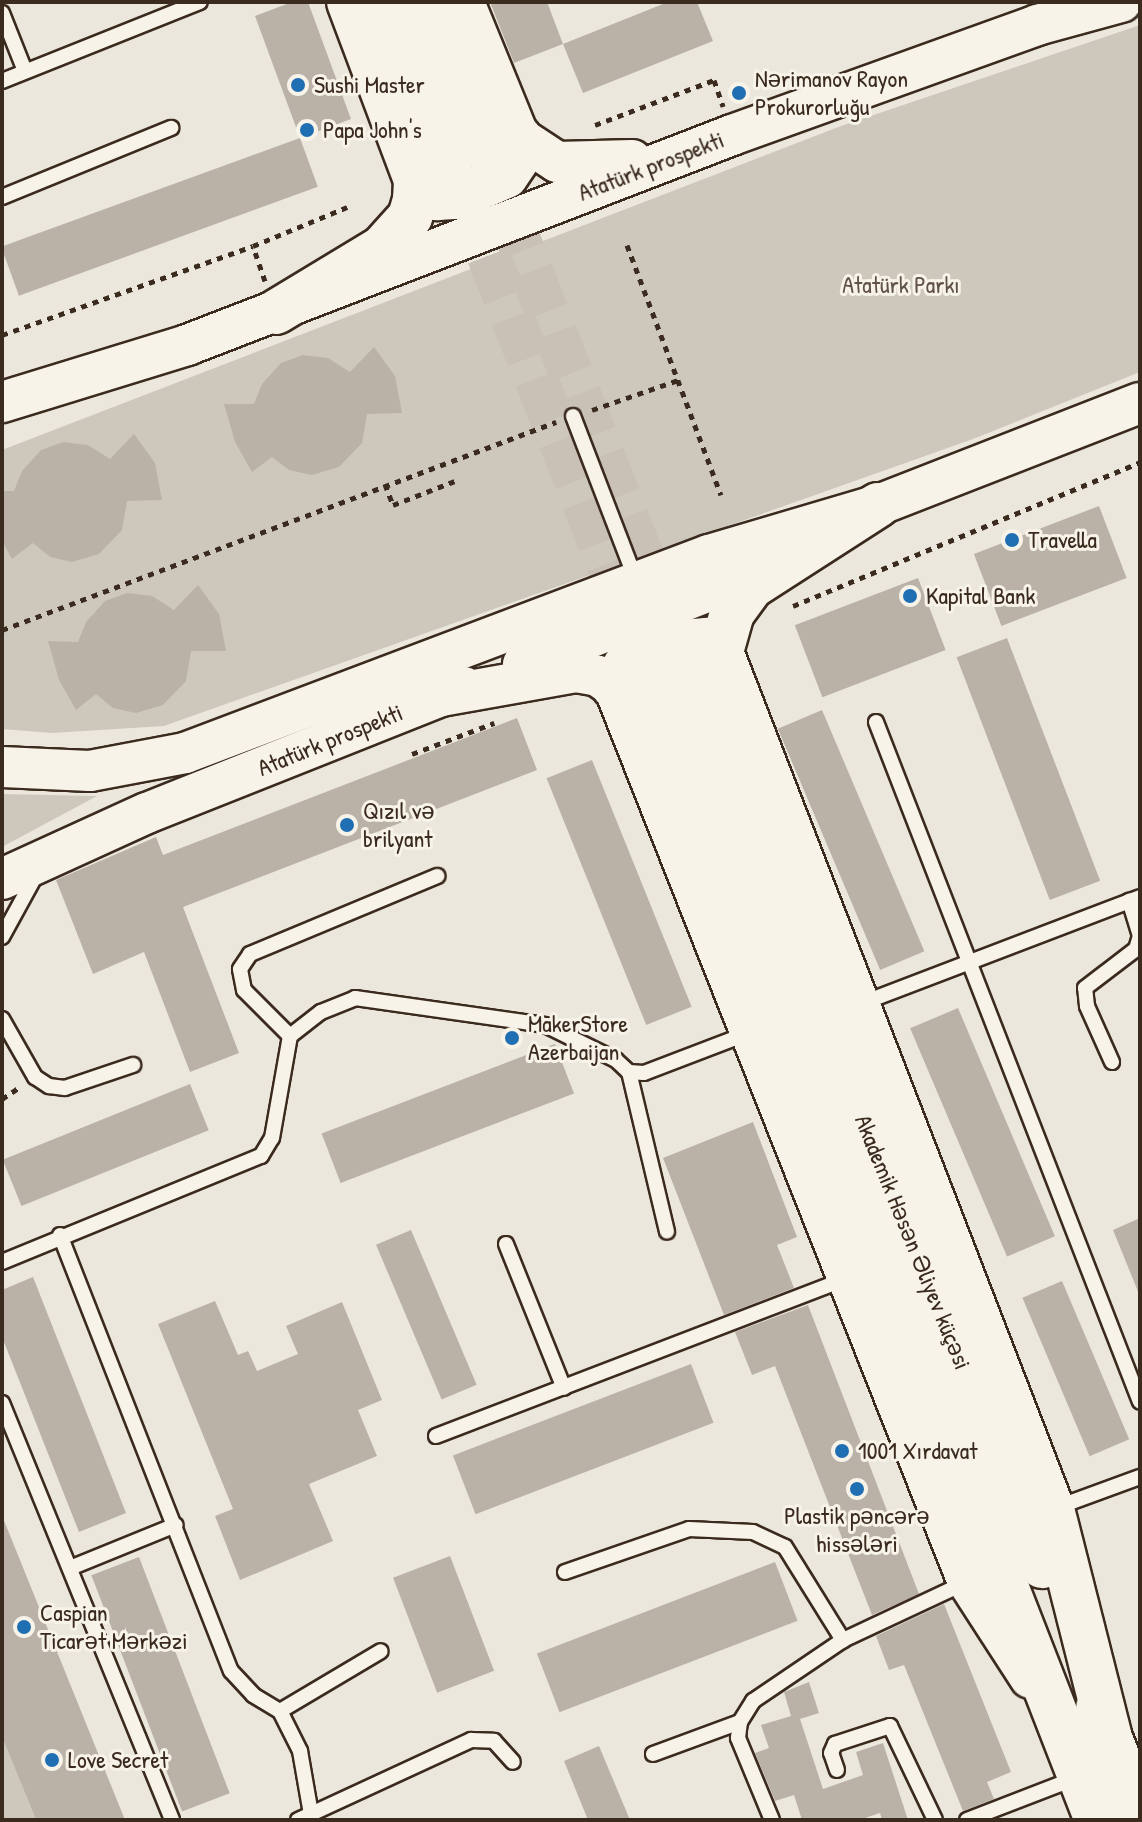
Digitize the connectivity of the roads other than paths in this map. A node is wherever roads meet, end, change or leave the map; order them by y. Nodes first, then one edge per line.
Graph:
1 (200, 2) edge
2 (349, 2) edge
3 (390, 2) edge
4 (426, 2) edge
5 (464, 2) edge
6 (1121, 2) edge
7 (2, 13) edge
8 (25, 71) junction
9 (2, 81) edge
10 (171, 128) dead end
11 (732, 135) junction
12 (467, 156) junction
13 (2, 197) edge
14 (276, 312) junction
15 (187, 345) junction
16 (2, 402) edge
17 (1140, 403) edge
18 (573, 416) road end
19 (2, 429) edge
20 (878, 505) junction
21 (637, 581) junction
22 (669, 673) junction
23 (441, 696) junction
24 (876, 722) dead end
25 (2, 767) edge
26 (48, 856) junction
27 (437, 876) dead end
28 (2, 879) edge
29 (1135, 899) edge
30 (2, 937) edge
31 (971, 959) junction
32 (856, 1006) junction
33 (2, 1019) edge
34 (749, 1033) junction
35 (290, 1036) junction
36 (1112, 1062) dead end
37 (133, 1065) dead end
38 (629, 1072) junction
39 (667, 1232) dead end
40 (60, 1235) junction
41 (506, 1244) dead end
42 (2, 1262) edge
43 (847, 1279) junction
44 (564, 1388) junction
45 (1140, 1402) edge
46 (2, 1403) edge
47 (436, 1436) dead end
48 (1140, 1477) edge
49 (1052, 1509) junction
50 (176, 1525) junction
51 (70, 1568) junction
52 (565, 1572) dead end
53 (968, 1582) junction
54 (843, 1640) junction
55 (381, 1651) dead end
56 (280, 1711) junction
57 (740, 1722) junction
58 (1059, 1723) junction
59 (1109, 1734) junction
60 (653, 1754) dead end
61 (513, 1762) dead end
62 (837, 1770) dead end
63 (1080, 1776) junction
64 (1140, 1813) edge
65 (307, 1818) edge
66 (172, 1820) edge
67 (772, 1820) edge
68 (935, 1820) edge
69 (967, 1820) edge
70 (1097, 1820) edge

1 - 8 lane
2 - 12 main road
3 - 12 main road
4 - 12 main road
5 - 12 main road
6 - 11 main road, Atatürk prospekti
7 - 8 lane
8 - 9 lane
10 - 13 lane
11 - 12 main road
11 - 14 main road, Atatürk prospekti
12 - 14 main road
14 - 15 main road, Atatürk prospekti
15 - 16 main road, Atatürk prospekti
15 - 19 main road, Atatürk prospekti
17 - 20 main road, Atatürk prospekti
18 - 21 lane
20 - 21 main road, Atatürk prospekti
20 - 22 main road
20 - 23 main road, Atatürk prospekti
21 - 25 main road, Atatürk prospekti
22 - 23 main road
22 - 32 main road
22 - 34 main road
22 - 58 main road, Akademik Həsən Əliyev küçəsi
22 - 59 main road, Akademik Həsən Əliyev küçəsi
23 - 26 main road, Atatürk prospekti
24 - 31 lane
26 - 28 main road, Atatürk prospekti
26 - 30 lane
27 - 35 lane
29 - 31 lane
29 - 36 lane
31 - 32 lane
31 - 45 lane
32 - 49 main road
33 - 37 lane
34 - 38 lane
34 - 43 main road
35 - 38 lane
35 - 40 lane
38 - 39 lane
40 - 42 lane
40 - 50 lane
41 - 44 lane
43 - 44 lane
43 - 53 main road
44 - 47 lane
46 - 51 lane
48 - 49 lane
49 - 59 main road
50 - 51 lane
50 - 56 lane
51 - 66 lane
52 - 54 lane
53 - 54 lane
53 - 58 main road
54 - 57 lane
55 - 56 lane
56 - 65 lane
57 - 60 lane
57 - 67 lane
58 - 63 main road, Akademik Həsən Əliyev küçəsi
59 - 64 main road, Akademik Həsən Əliyev küçəsi
61 - 65 lane
62 - 68 lane
63 - 69 lane
63 - 70 main road, Akademik Həsən Əliyev küçəsi

